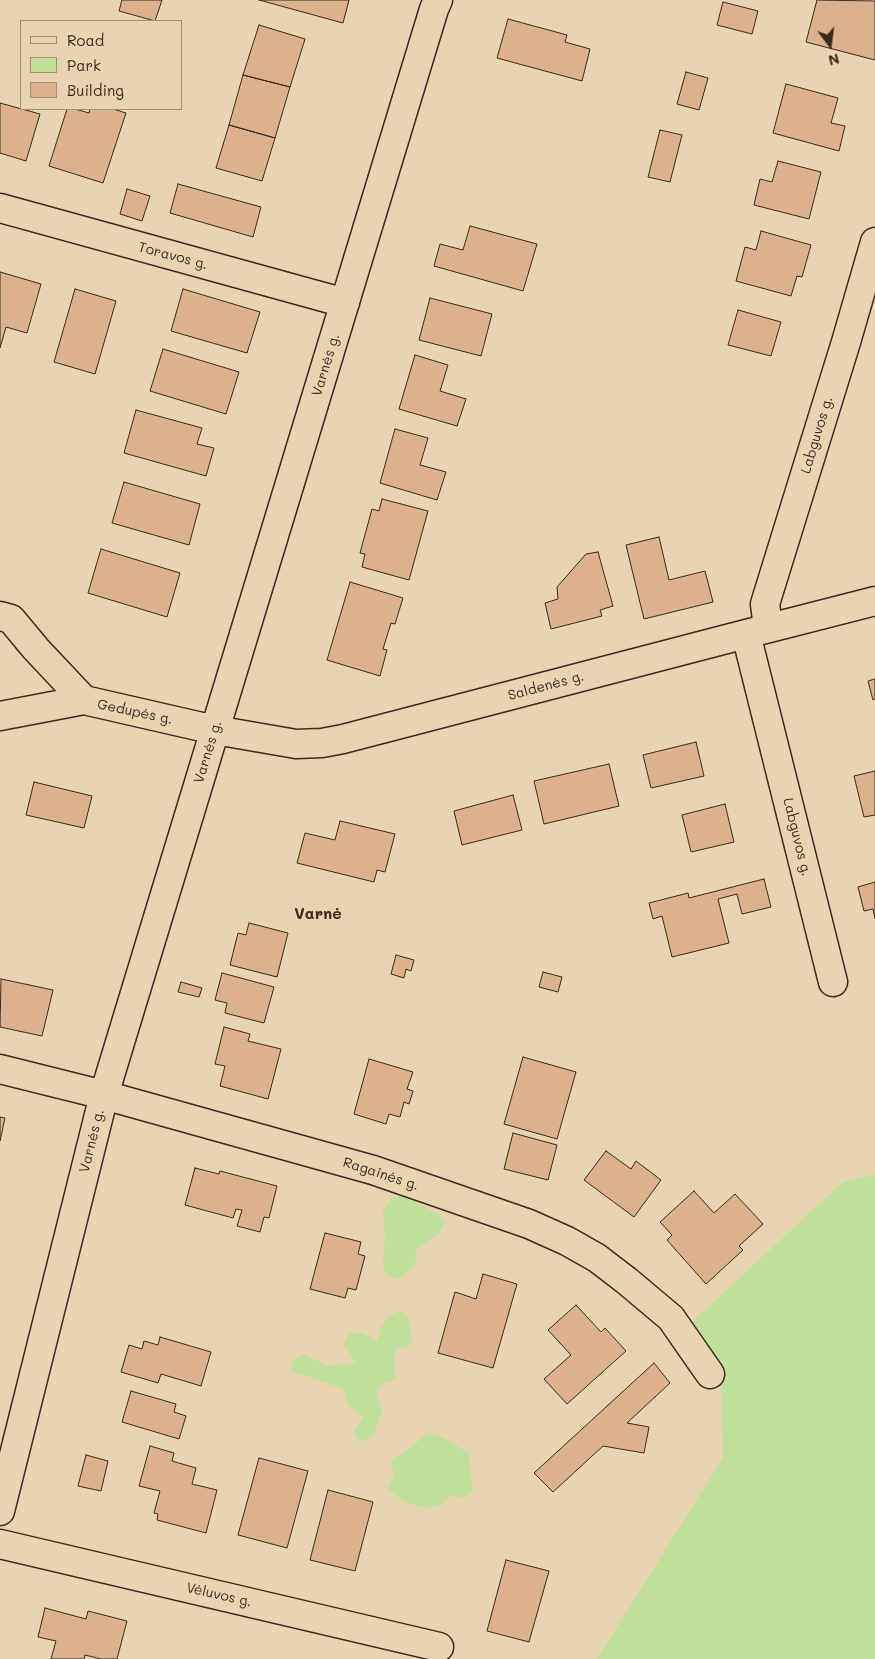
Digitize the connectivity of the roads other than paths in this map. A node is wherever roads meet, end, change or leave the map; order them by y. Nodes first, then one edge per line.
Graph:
1 (438, 0) edge
2 (0, 208) edge
3 (875, 242) edge
4 (345, 303) junction
5 (875, 601) edge
6 (0, 616) edge
7 (757, 631) junction
8 (84, 700) junction
9 (0, 716) edge
10 (215, 730) junction
11 (833, 982) dead end
12 (0, 1069) edge
13 (104, 1095) junction
14 (710, 1374) dead end
15 (0, 1511) edge
16 (0, 1544) edge
17 (439, 1647) dead end

1 - 4 street, Varnės g.
2 - 4 street, Toravos g.
3 - 7 street, Labguvos g.
4 - 10 street, Varnės g.
5 - 7 street, Saldenės g.
6 - 8 street, Gedupės g.
7 - 10 street, Saldenės g.
7 - 11 street, Labguvos g.
8 - 9 street
8 - 10 street, Gedupės g.
10 - 13 street, Varnės g.
12 - 13 street, Ragainės g.
13 - 14 street, Ragainės g.
13 - 15 street, Varnės g.
16 - 17 street, Vėluvos g.

